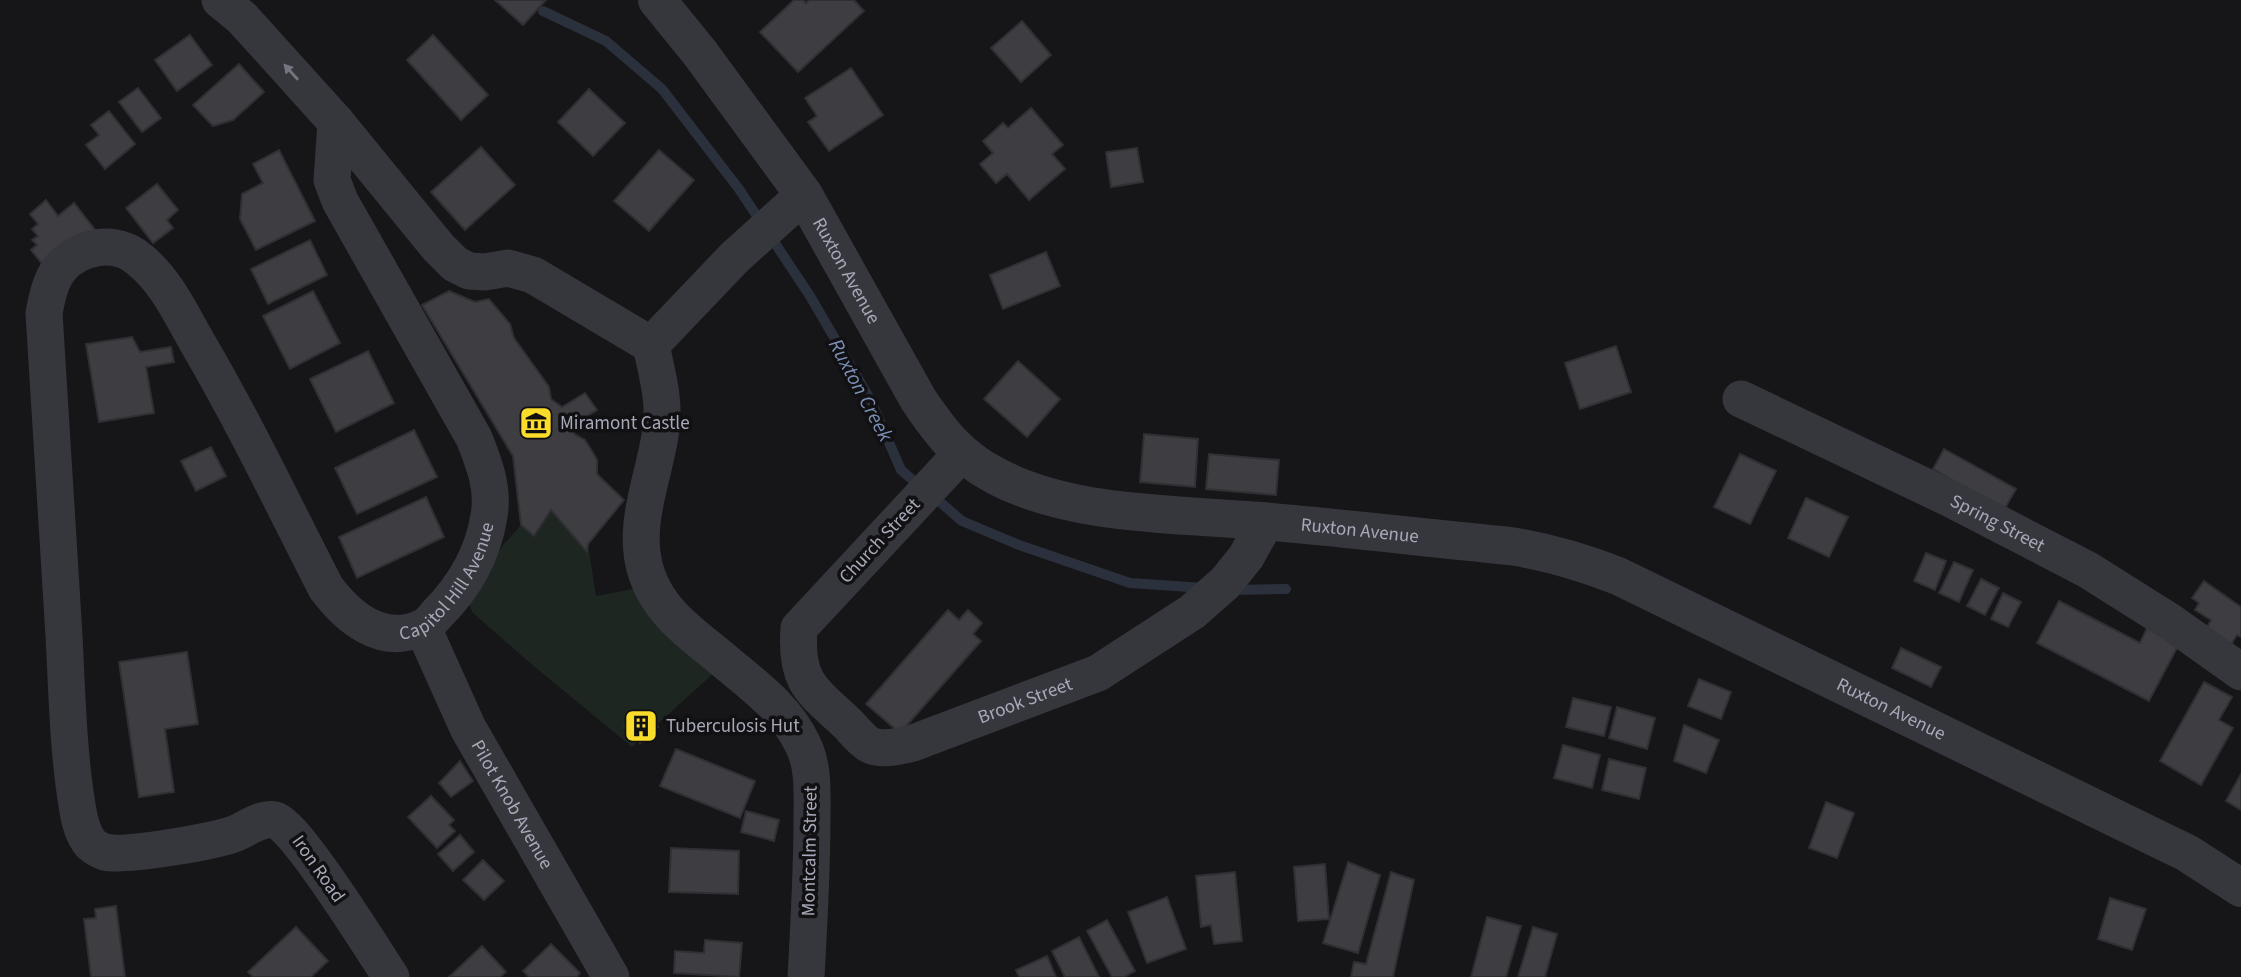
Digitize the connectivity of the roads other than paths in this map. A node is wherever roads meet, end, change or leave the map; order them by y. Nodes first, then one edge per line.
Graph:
1 (219, 0) edge
2 (657, 0) edge
3 (336, 122) junction
4 (792, 206) junction
5 (651, 345) junction
6 (1741, 399) dead end
7 (951, 465) junction
8 (1266, 521) junction
9 (423, 628) junction
10 (799, 628) joint
11 (2241, 672) edge
12 (92, 844) joint
13 (2241, 888) edge
14 (391, 977) edge
15 (611, 977) edge
16 (806, 977) edge

3 -> 1 street
2 - 4 street, Ruxton Avenue
3 - 5 street
3 - 9 street, Capitol Hill Avenue
4 - 5 street
4 - 7 street, Ruxton Avenue
5 - 16 street, Montcalm Street
6 - 11 street, Spring Street
7 - 8 street, Ruxton Avenue
7 - 10 street, Church Street
8 - 10 street, Brook Street
8 - 13 street, Ruxton Avenue
9 - 12 street, Capitol Hill Avenue
9 - 15 street, Pilot Knob Avenue
12 - 14 street, Iron Road

